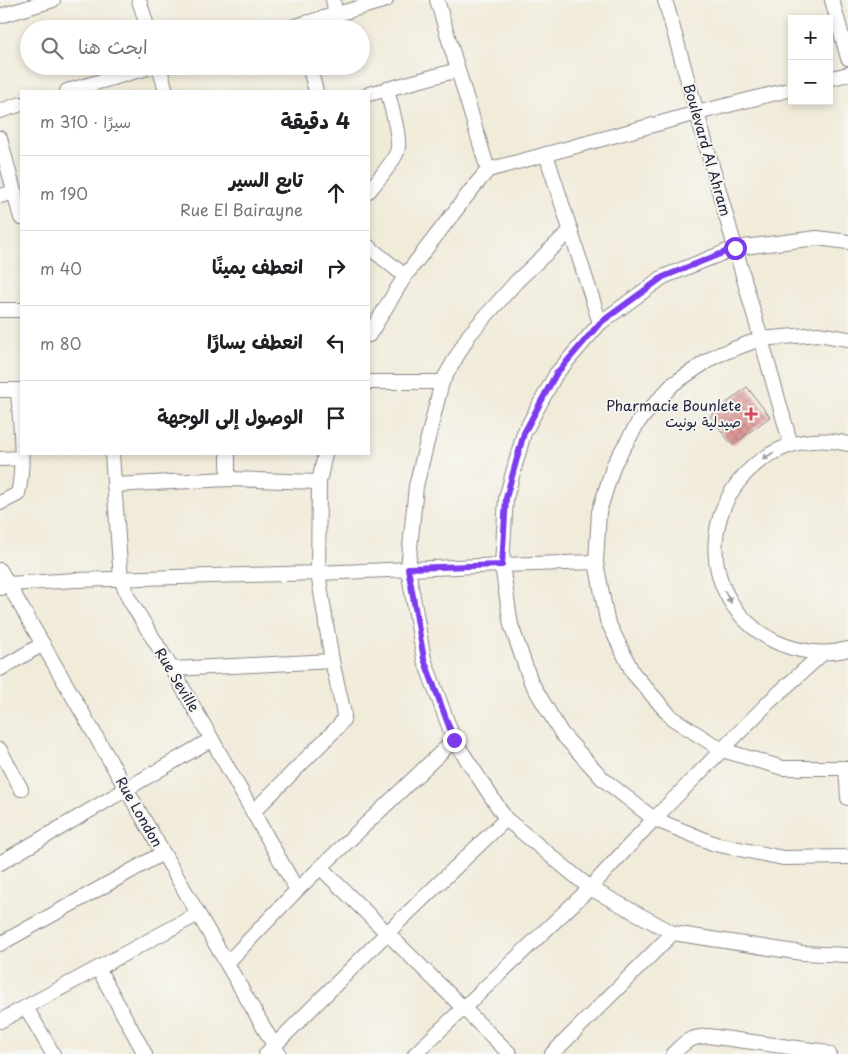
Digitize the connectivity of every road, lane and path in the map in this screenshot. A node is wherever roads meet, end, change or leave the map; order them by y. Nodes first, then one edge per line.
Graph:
1 (50, 0) edge
2 (139, 0) edge
3 (333, 0) edge
4 (386, 0) edge
5 (437, 0) edge
6 (665, 0) edge
7 (832, 0) edge
8 (336, 14) junction
9 (0, 16) edge
10 (145, 20) edge
11 (318, 20) edge
12 (848, 58) edge
13 (458, 70) junction
14 (848, 74) edge
15 (123, 75) edge
16 (162, 75) edge
17 (312, 75) edge
18 (833, 78) edge
19 (387, 89) junction
20 (70, 90) edge
21 (166, 90) edge
22 (316, 90) edge
23 (788, 90) edge
24 (370, 94) edge
25 (20, 104) edge
26 (0, 110) edge
27 (697, 113) junction
28 (0, 138) edge
29 (546, 154) junction
30 (488, 170) junction
31 (383, 172) junction
32 (370, 176) edge
33 (370, 190) edge
34 (15, 192) junction
35 (0, 196) edge
36 (20, 214) edge
37 (571, 230) junction
38 (848, 242) edge
39 (735, 248) junction
40 (370, 249) edge
41 (405, 276) junction
42 (0, 310) edge
43 (20, 310) edge
44 (600, 323) junction
45 (370, 333) edge
46 (760, 339) junction
47 (848, 339) edge
48 (370, 382) edge
49 (442, 382) junction
50 (0, 390) edge
51 (20, 390) edge
52 (848, 444) edge
53 (791, 445) junction
54 (21, 455) edge
55 (112, 455) edge
56 (228, 455) edge
57 (325, 455) edge
58 (21, 458) junction
59 (0, 459) edge
60 (228, 479) junction
61 (319, 482) junction
62 (114, 484) junction
63 (0, 503) edge
64 (596, 562) junction
65 (502, 565) junction
66 (408, 568) junction
67 (0, 570) edge
68 (318, 573) junction
69 (121, 579) junction
70 (4, 586) edge
71 (43, 644) junction
72 (848, 649) edge
73 (823, 653) junction
74 (332, 661) junction
75 (0, 669) edge
76 (172, 669) junction
77 (212, 739) junction
78 (454, 740) junction
79 (0, 750) edge
80 (722, 750) junction
81 (847, 768) edge
82 (21, 789) dead end
83 (126, 789) junction
84 (848, 798) edge
85 (253, 812) junction
86 (506, 819) junction
87 (654, 819) junction
88 (163, 853) junction
89 (848, 857) edge
90 (0, 863) edge
91 (321, 868) junction
92 (590, 888) junction
93 (297, 890) junction
94 (198, 914) junction
95 (673, 932) junction
96 (387, 933) junction
97 (0, 944) edge
98 (848, 956) edge
99 (227, 963) junction
100 (98, 968) junction
101 (26, 1007) junction
102 (463, 1008) junction
103 (0, 1022) edge
104 (785, 1050) edge
105 (273, 1051) edge
106 (53, 1054) edge
107 (145, 1054) edge
108 (415, 1054) edge
109 (510, 1054) edge
110 (552, 1054) edge
111 (674, 1054) edge
112 (829, 1054) edge

1 - 9 street
2 - 10 street
3 - 8 street
4 - 8 street
5 - 13 street
6 - 27 street, Boulevard Al Ahram
7 - 12 street
8 - 11 street
13 - 19 street
13 - 30 street
14 - 18 street
15 - 20 street
16 - 21 street
17 - 22 street
19 - 24 street
19 - 31 street
23 - 27 street
25 - 26 street
27 - 29 street
27 - 39 street, Boulevard Al Ahram
28 - 34 street
29 - 30 street
29 - 37 street
30 - 41 street
31 - 32 street
31 - 33 street
34 - 35 street
34 - 36 street
37 - 44 street
37 - 49 street
38 - 39 street
39 - 44 street
39 - 46 street, Boulevard Al Ahram
40 - 41 street
41 - 45 street
42 - 43 street
44 - 65 street
46 - 47 street
46 - 53 street, Boulevard Al Ahram
46 - 64 street
48 - 49 street
49 - 66 street
50 - 51 street
52 - 53 street
53 -> 73 street
54 - 58 street
55 - 62 street, Rue Seville
56 - 60 street
57 - 61 street
58 - 59 street
58 - 63 street
60 - 61 street
60 - 62 street
61 - 68 street
62 - 69 street, Rue Seville
64 - 65 street
64 - 80 street
65 - 66 street
65 - 87 street
66 - 68 street
66 - 78 street
67 - 70 street, Rue London
68 - 69 street
68 - 74 street
69 - 70 street
69 - 76 street, Rue Seville
70 - 71 street, Rue London
71 - 75 street
71 - 83 street, Rue London
72 - 73 street
73 - 80 street
74 - 76 street
74 - 85 street
76 - 77 street, Rue Seville
77 - 83 street
77 - 85 street, Rue Seville
78 - 86 street
78 - 91 street
79 - 82 street
80 - 81 street
80 - 87 street
81 - 84 street
83 - 88 street, Rue London
83 - 90 street
85 - 93 street, Rue Seville
86 - 92 street
86 - 96 street
87 - 89 street
87 - 92 street
88 - 94 street, Rue London
88 - 97 street
91 - 93 street
91 - 96 street
92 - 95 street
92 - 102 street
93 - 99 street
94 - 99 street, Rue London
94 - 100 street
95 - 98 street
95 - 110 street
96 - 102 street
96 - 105 street
99 - 105 street, Rue London
100 - 101 street
100 - 107 street
101 - 103 street
101 - 106 street
102 - 108 street
102 - 109 street
104 - 111 street
104 - 112 street

